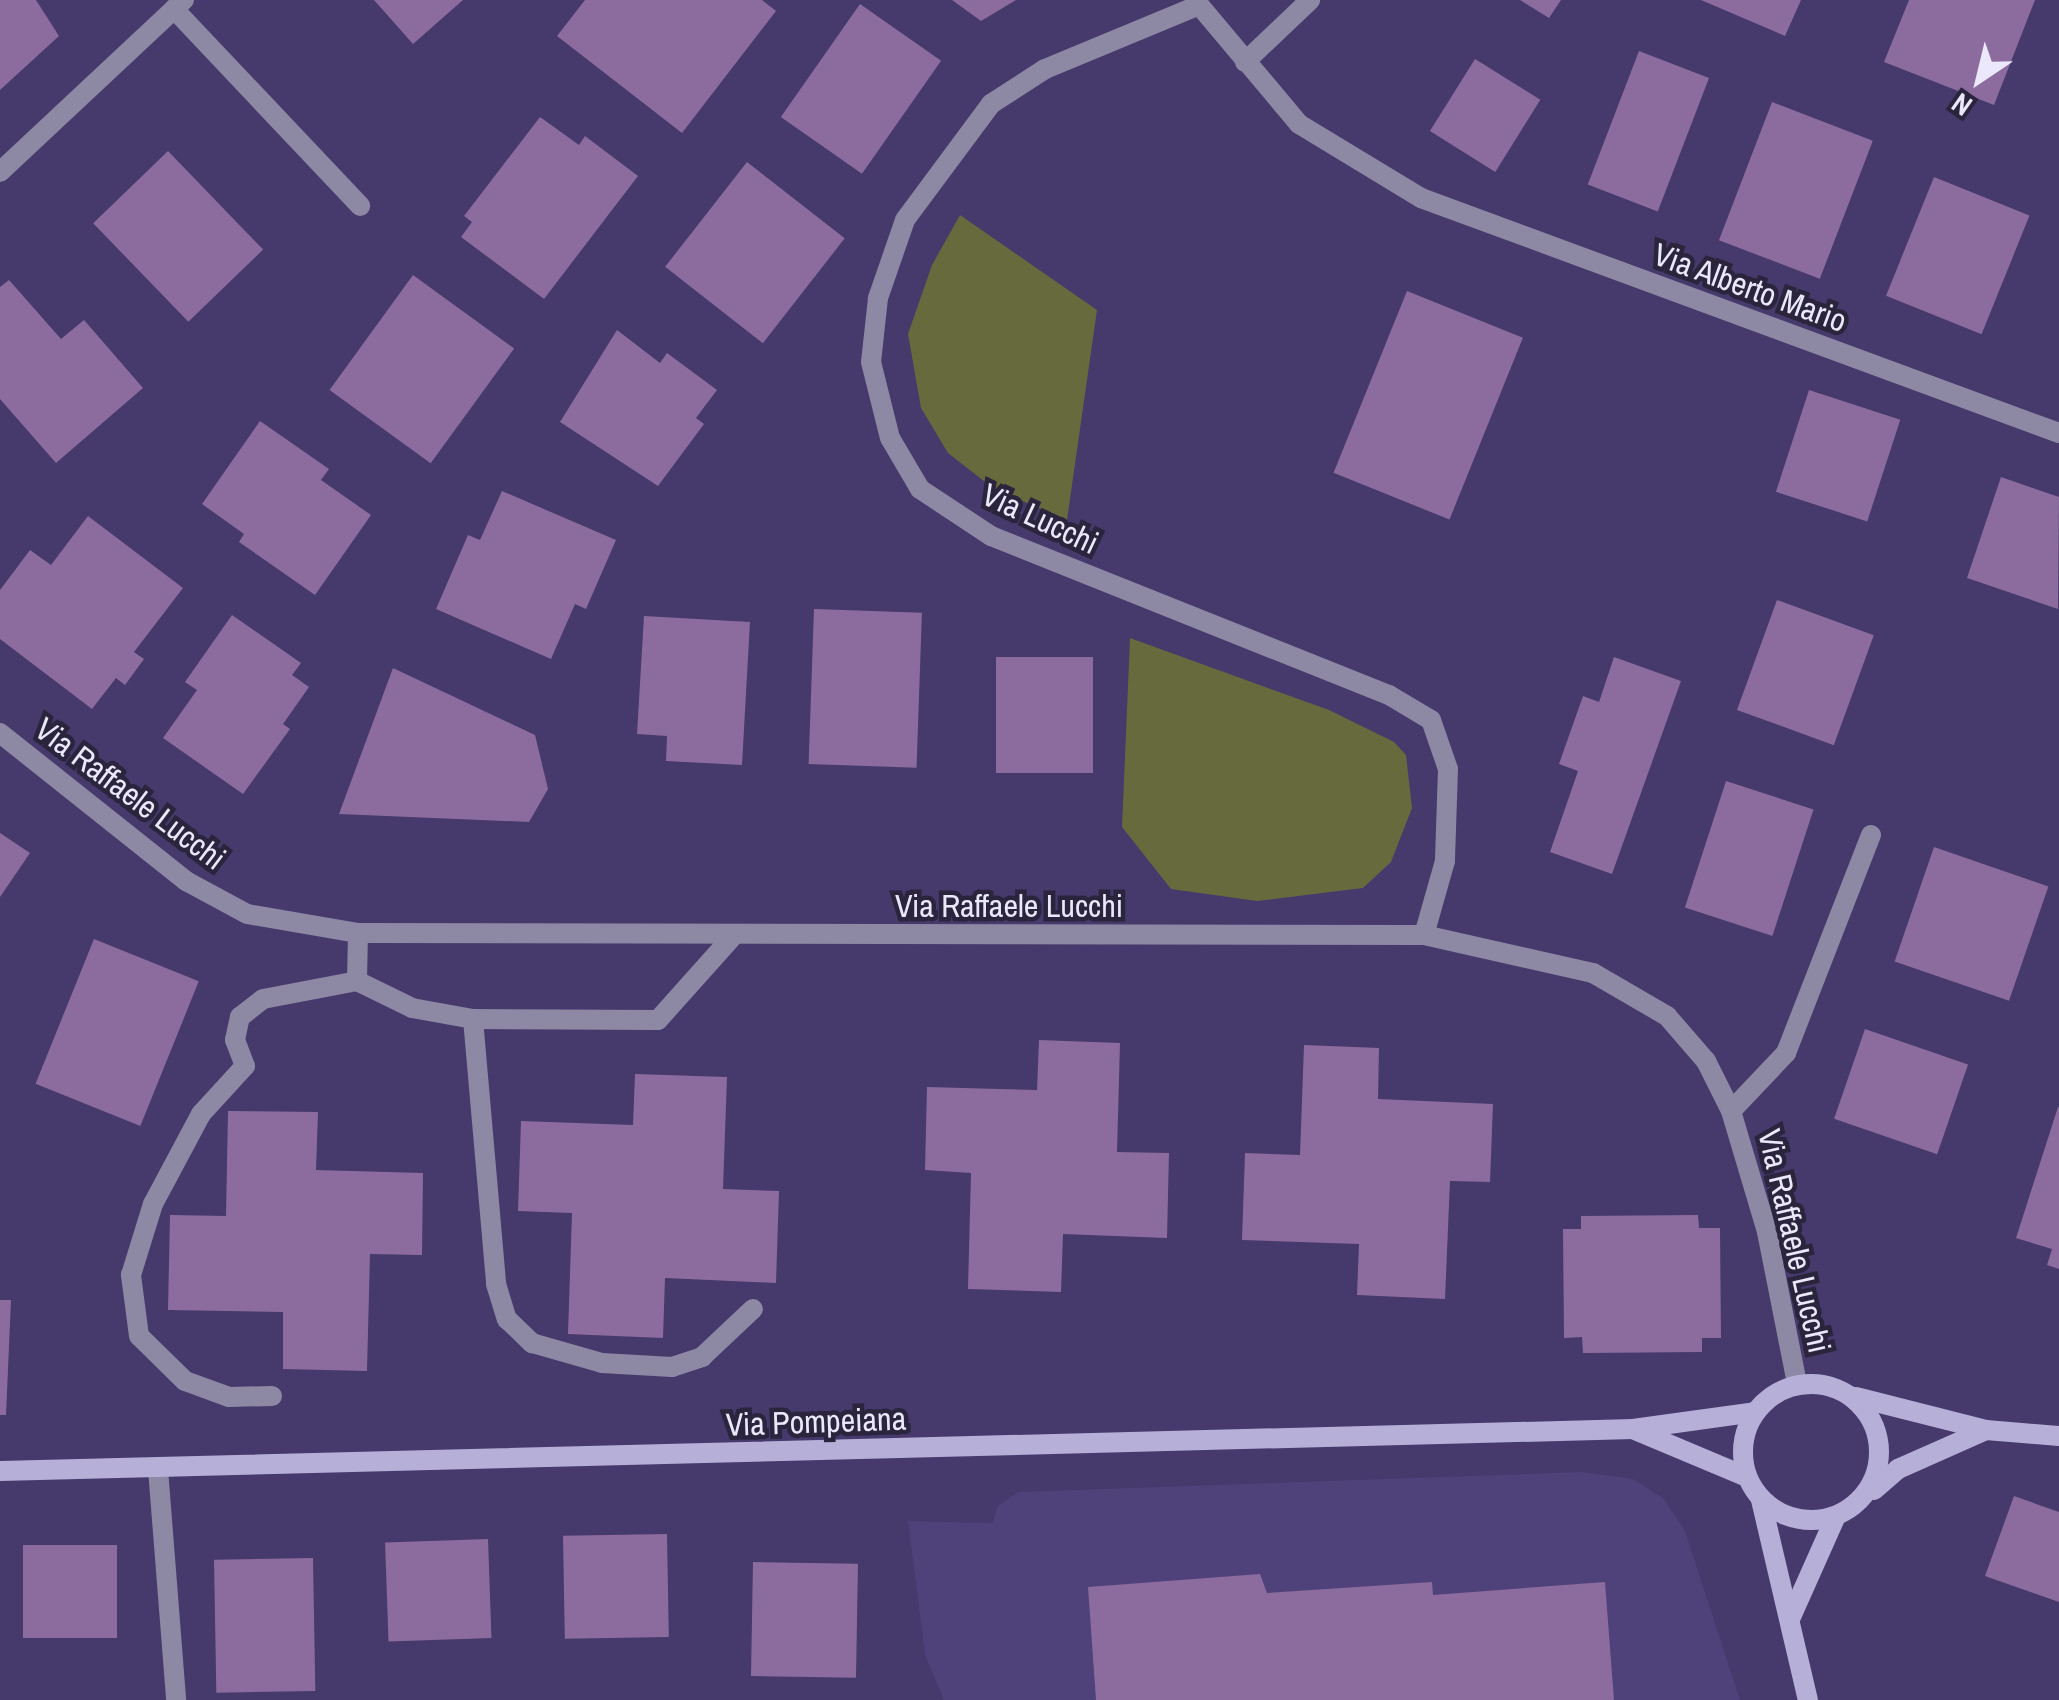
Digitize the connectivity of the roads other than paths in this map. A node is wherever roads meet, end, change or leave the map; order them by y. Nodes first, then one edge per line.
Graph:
1 (1310, 0) edge
2 (1196, 3) edge
3 (179, 4) edge
4 (1245, 62) junction
5 (0, 172) edge
6 (1421, 198) joint
7 (360, 206) dead end
8 (2059, 433) edge
9 (0, 733) edge
10 (1871, 835) dead end
11 (358, 933) junction
12 (734, 934) junction
13 (1424, 935) junction
14 (357, 981) junction
15 (473, 1019) junction
16 (1732, 1112) junction
17 (753, 1310) dead end
18 (1797, 1384) junction
19 (1850, 1395) junction
20 (272, 1396) dead end
21 (1754, 1412) junction
22 (1633, 1429) junction
23 (1986, 1430) junction
24 (2059, 1436) edge
25 (0, 1470) edge
26 (158, 1470) junction
27 (1747, 1477) junction
28 (1761, 1500) junction
29 (1862, 1500) junction
30 (1835, 1518) junction
31 (1791, 1617) junction
32 (176, 1700) edge
33 (1808, 1700) edge

1 - 4 street
2 - 4 street, Via Lucchi
2 - 13 street, Via Lucchi
3 - 5 street
3 - 7 street
4 - 6 street, Via Lucchi
6 - 8 street, Via Alberto Mario
9 - 11 street, Via Raffaele Lucchi
10 - 16 street
11 - 12 street, Via Raffaele Lucchi
11 - 14 street
12 - 13 street, Via Raffaele Lucchi
12 - 15 street
13 - 16 street, Via Raffaele Lucchi
14 - 15 street
14 - 20 street
15 - 17 street
16 - 18 street, Via Raffaele Lucchi
18 - 19 main road
18 - 21 main road
19 - 23 main road
19 - 29 main road
21 - 22 main road, Via Pompeiana
21 - 27 main road
22 - 26 main road, Via Pompeiana
22 - 27 main road, Via Pompeiana
23 - 24 main road
23 - 29 main road
25 - 26 main road, Via Pompeiana
26 - 32 street
27 - 28 main road
28 - 30 main road
28 - 31 main road
29 - 30 main road
30 - 31 main road
31 - 33 main road

